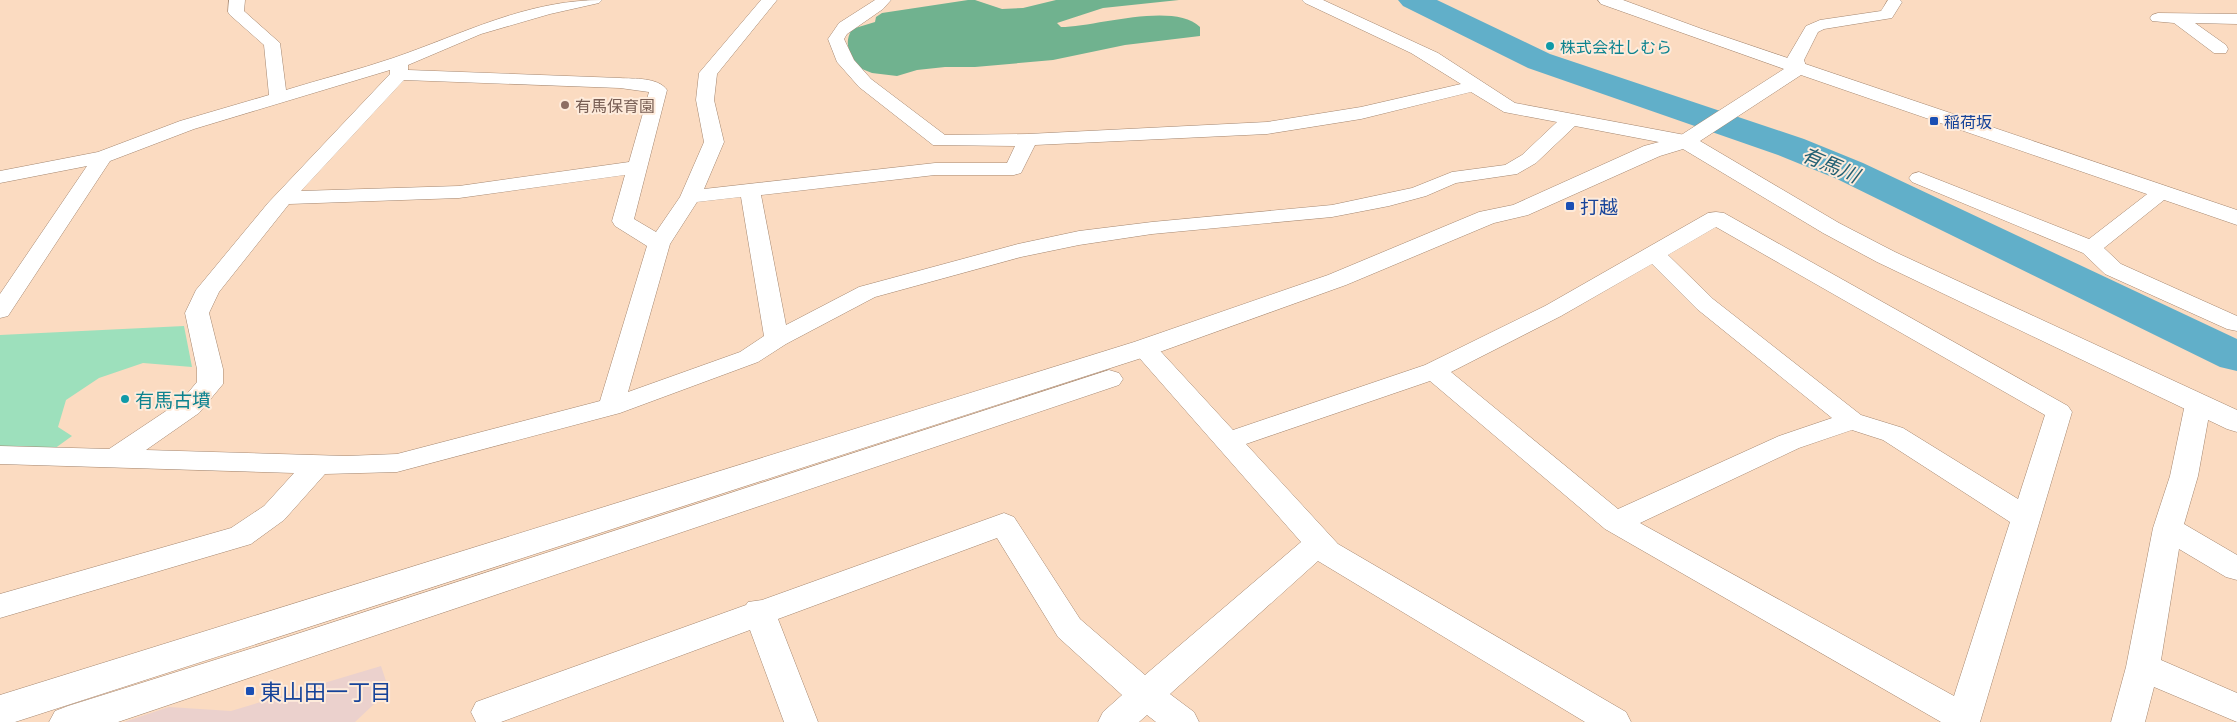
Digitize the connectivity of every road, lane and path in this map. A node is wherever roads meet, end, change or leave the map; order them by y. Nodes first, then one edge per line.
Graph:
1 (237, 0) edge
2 (594, 0) edge
3 (769, 0) edge
4 (883, 0) edge
5 (1310, 0) edge
6 (1607, 0) edge
7 (1894, 2) dead end
8 (2158, 18) dead end
9 (2177, 18) junction
10 (2237, 19) edge
11 (2220, 49) dead end
12 (399, 68) junction
13 (1798, 69) junction
14 (1475, 86) junction
15 (278, 98) junction
16 (1571, 120) junction
17 (1028, 140) junction
18 (1685, 142) junction
19 (103, 157) junction
20 (639, 167) junction
21 (0, 178) edge
22 (1919, 178) dead end
23 (750, 191) junction
24 (2162, 192) junction
25 (690, 197) junction
26 (283, 198) junction
27 (2237, 218) edge
28 (659, 244) junction
29 (2091, 248) junction
30 (1654, 254) junction
31 (0, 311) edge
32 (2235, 324) dead end
33 (777, 339) junction
34 (1151, 355) junction
35 (1434, 371) junction
36 (2198, 404) junction
37 (610, 407) junction
38 (1852, 421) junction
39 (2237, 422) edge
40 (1228, 441) junction
41 (0, 455) edge
42 (115, 458) junction
43 (318, 464) junction
44 (2026, 518) junction
45 (1615, 522) junction
46 (2168, 528) junction
47 (1318, 543) junction
48 (2237, 569) edge
49 (0, 606) edge
50 (760, 611) junction
51 (2143, 667) junction
52 (1145, 695) junction
53 (2237, 708) edge
54 (0, 711) edge
55 (488, 712) dead end
56 (1964, 720) edge
57 (68, 722) edge
58 (802, 722) edge
59 (1115, 722) edge
60 (1182, 722) edge
61 (1614, 722) edge
62 (2128, 722) edge

1 - 15 street
2 - 12 street
3 - 25 street
4 - 17 street
5 - 14 street
6 - 13 street
7 - 13 street
8 - 9 street
9 - 10 street
9 - 11 street
12 - 15 street
12 - 20 street
12 - 26 street
13 - 18 street
13 - 24 street
14 - 16 street
14 - 17 street
15 - 19 street
16 - 18 street
16 - 33 street
17 - 23 street
18 - 34 street
18 - 36 street
19 - 21 street
19 - 31 street
20 - 26 street
20 - 28 street
22 - 29 street
23 - 25 street
23 - 33 street
24 - 27 street
24 - 29 street
25 - 28 street
26 - 42 street
28 - 37 street
29 - 32 street
30 - 35 street
30 - 38 street
30 - 44 street
33 - 37 street
34 - 40 street
34 - 54 street
34 - 57 street
35 - 40 street
35 - 45 street
36 - 39 street
36 - 46 street
37 - 43 street
38 - 44 street
38 - 45 street
40 - 47 street
41 - 42 street
42 - 43 street
43 - 49 street
44 - 56 street
45 - 56 street
46 - 48 street
46 - 51 street
47 - 52 street
47 - 61 street
50 - 52 street
50 - 55 street
50 - 58 street
51 - 53 street
51 - 62 street
52 - 59 street
52 - 60 street

